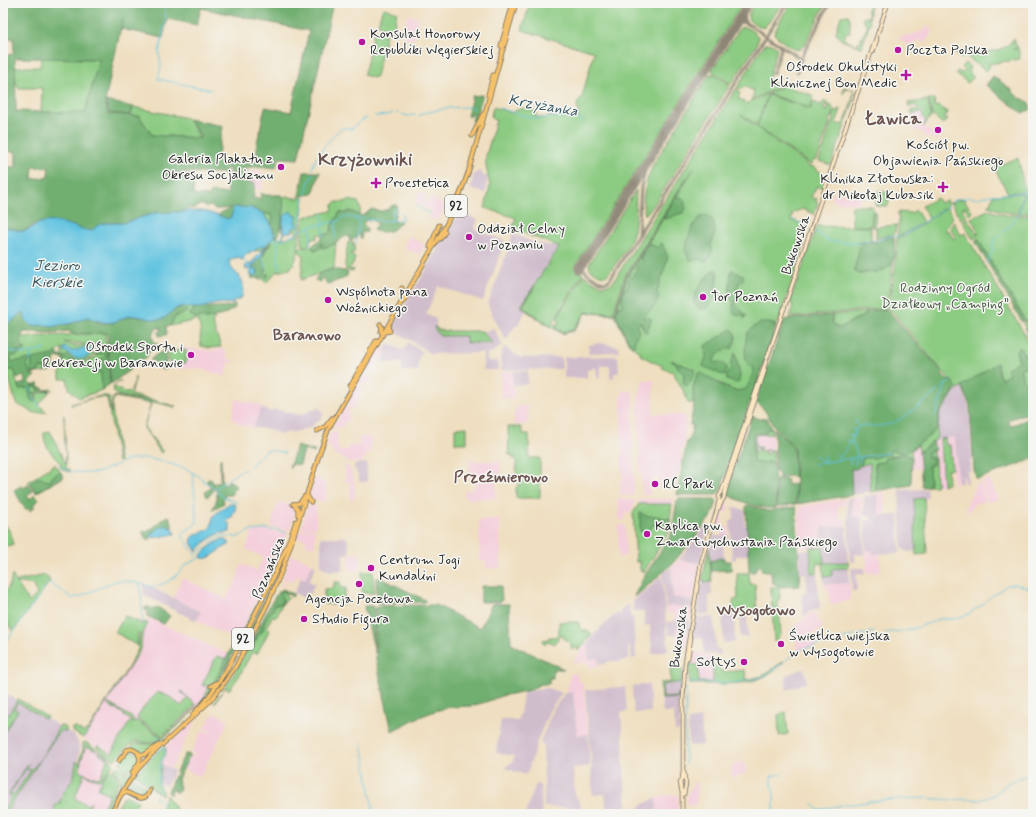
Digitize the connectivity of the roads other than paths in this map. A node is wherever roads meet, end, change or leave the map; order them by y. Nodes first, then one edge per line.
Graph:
1 (514, 3) edge
2 (889, 3) edge
3 (509, 22) junction
4 (483, 114) junction
5 (472, 136) dead end
6 (473, 158) junction
7 (471, 168) dead end
8 (439, 225) dead end
9 (445, 232) dead end
10 (431, 249) junction
11 (402, 288) dead end
12 (403, 294) junction
13 (409, 294) dead end
14 (400, 301) junction
15 (398, 307) junction
16 (388, 322) junction
17 (382, 333) junction
18 (369, 345) dead end
19 (369, 353) junction
20 (761, 381) junction
21 (754, 398) junction
22 (749, 416) junction
23 (332, 418) junction
24 (318, 431) dead end
25 (723, 495) junction
26 (305, 496) junction
27 (721, 500) junction
28 (303, 506) junction
29 (298, 515) junction
30 (290, 539) junction
31 (285, 543) dead end
32 (223, 677) junction
33 (211, 686) dead end
34 (159, 745) junction
35 (132, 748) junction
36 (125, 751) dead end
37 (119, 761) dead end
38 (132, 773) junction
39 (129, 780) junction
40 (117, 801) junction
41 (110, 814) edge
42 (683, 814) edge

1 - 3 main road
1 - 3 main road
2 - 20 main road, Bukowska
2 - 21 main road, Bukowska
3 - 4 main road, 92
3 - 6 main road, 92
4 - 5 main road
4 - 10 main road, 92
6 - 7 main road
6 - 10 main road, 92
8 - 10 main road
9 - 10 main road
10 - 12 main road, 92
10 - 14 main road, 92
11 - 12 main road
12 - 14 main road, 92
13 - 15 main road
14 - 15 main road, 92
14 - 16 main road, 92
15 - 16 main road, 92
16 - 17 main road
16 - 17 main road
17 - 19 main road, Poznańska / 92
17 - 26 main road, Poznańska / 92
18 - 19 main road
19 - 23 main road, Poznańska / 92
20 - 21 main road, Bukowska
20 - 22 main road
21 - 22 main road, Bukowska
21 - 25 main road, Bukowska
22 - 25 main road, Bukowska
23 - 24 main road
23 - 26 main road, Poznańska / 92
25 - 27 main road
25 - 27 main road
26 - 28 main road, Poznańska / 92
26 - 28 main road
26 - 29 main road, Poznańska / 92
26 - 29 main road
27 - 42 main road, Bukowska
28 - 39 main road, Poznańska / 92
29 - 30 main road, Poznańska / 92
30 - 31 main road
30 - 32 main road, Poznańska / 92
32 - 33 main road
32 - 34 main road, Poznańska / 92
34 - 35 main road
34 - 38 main road, Poznańska / 92
35 - 36 main road
35 - 37 main road
35 - 38 main road
38 - 41 main road, Poznańska / 92
39 - 40 main road, Poznańska / 92
39 - 40 main road
40 - 41 main road, Poznańska / 92

